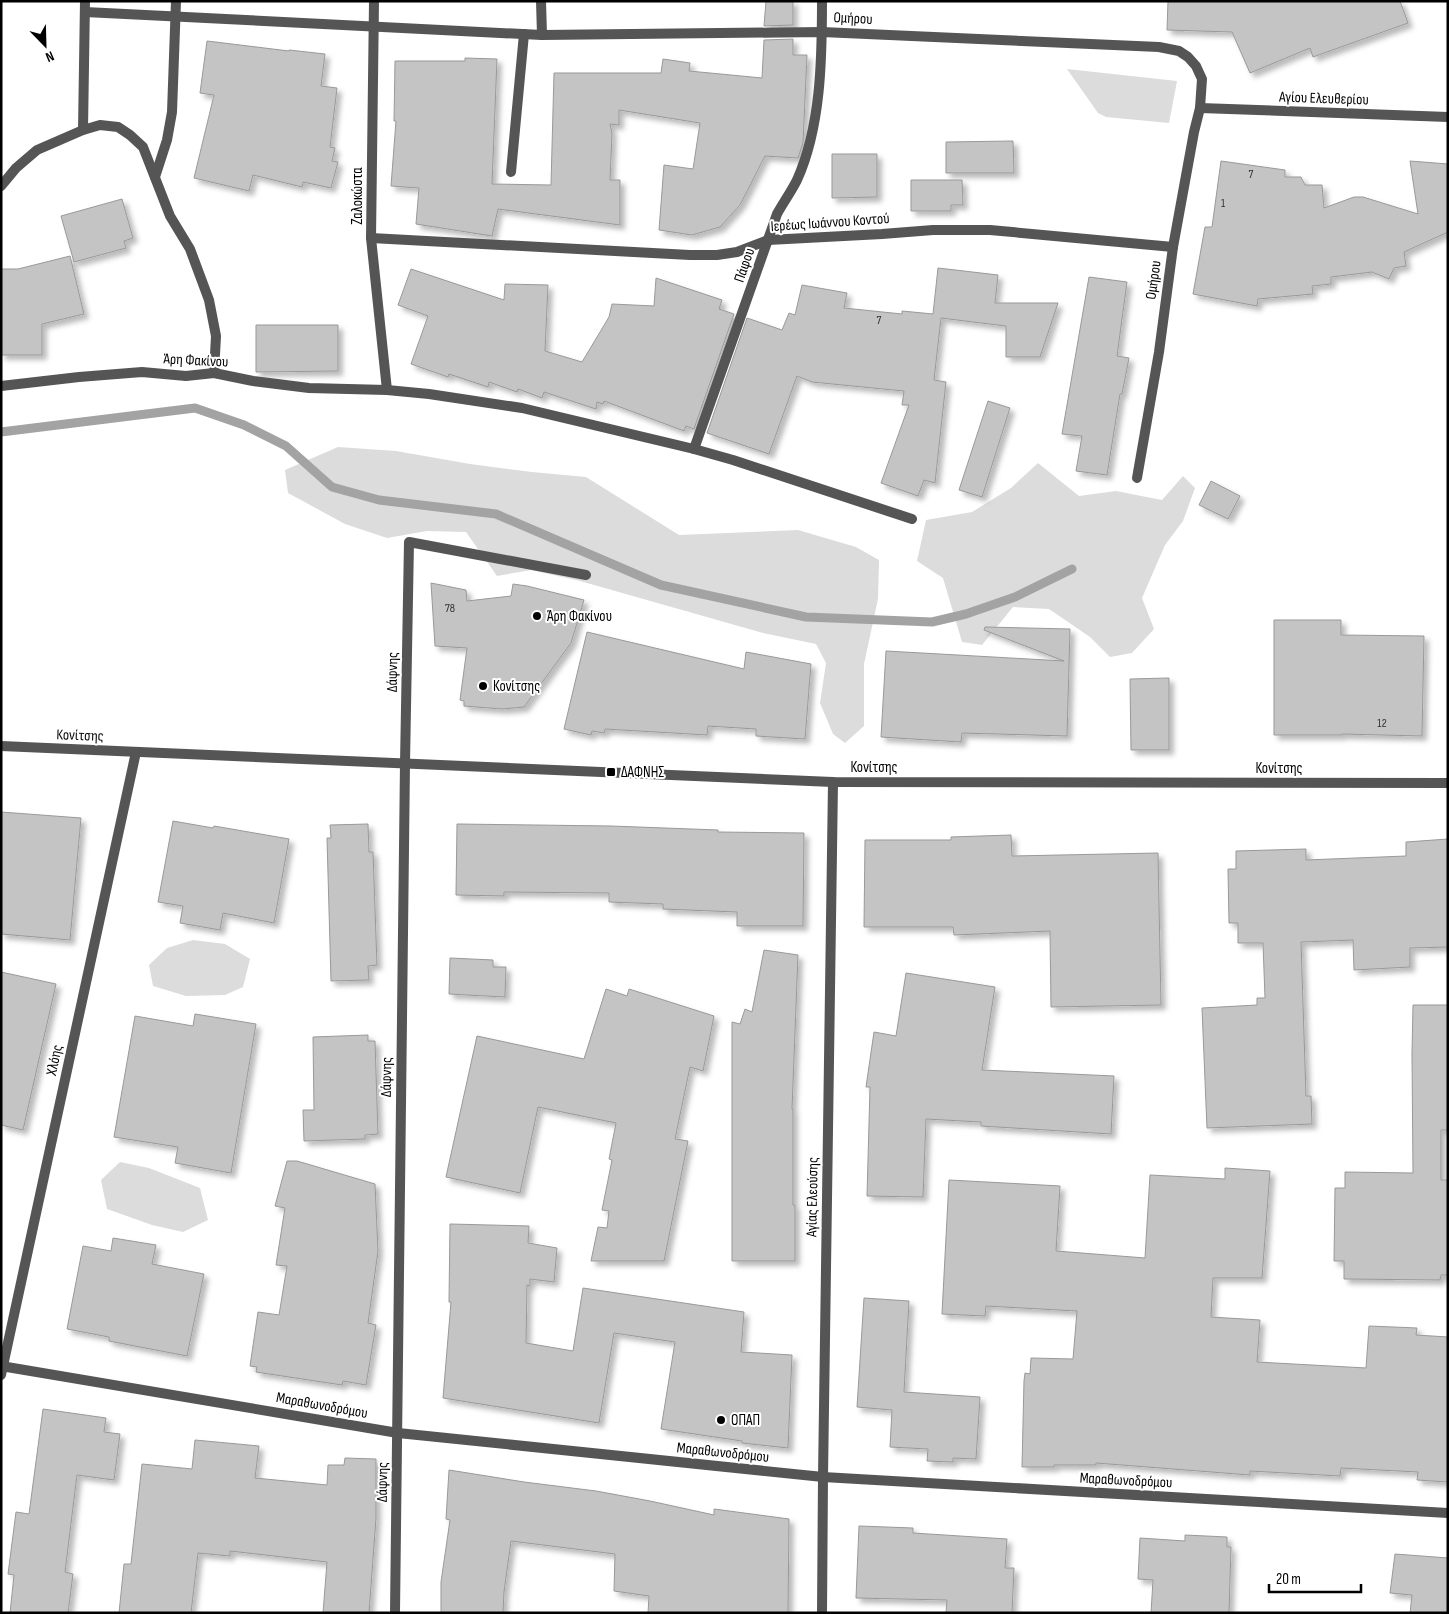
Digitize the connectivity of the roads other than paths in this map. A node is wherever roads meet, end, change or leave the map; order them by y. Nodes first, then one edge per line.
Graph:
1 (85, 1) edge
2 (176, 1) edge
3 (374, 1) edge
4 (541, 1) edge
5 (822, 1) edge
6 (84, 12) junction
7 (175, 17) junction
8 (373, 26) junction
9 (822, 32) junction
10 (524, 34) junction
11 (542, 34) junction
12 (1200, 108) junction
13 (1448, 116) edge
14 (82, 130) junction
15 (511, 172) dead end
16 (155, 177) junction
17 (1, 186) edge
18 (371, 238) junction
19 (768, 240) junction
20 (1173, 247) junction
21 (214, 374) junction
22 (1, 386) edge
23 (387, 390) junction
24 (694, 449) junction
25 (1137, 478) dead end
26 (912, 519) dead end
27 (586, 575) dead end
28 (1, 746) edge
29 (136, 752) junction
30 (405, 763) junction
31 (833, 782) junction
32 (1448, 783) edge
33 (2, 1369) edge
34 (398, 1433) junction
35 (823, 1477) junction
36 (1448, 1513) edge
37 (396, 1613) edge
38 (822, 1613) edge

1 - 6 street
2 - 7 street
3 - 8 street, Ζαλοκώστα
4 - 11 street
5 - 9 street, Πάφου
6 - 7 street, Ομήρου
6 - 14 street
7 - 8 street, Ομήρου
7 - 16 street
8 - 10 street, Ομήρου
8 - 18 street, Ζαλοκώστα
9 - 11 street, Ομήρου
9 - 12 street, Ομήρου
9 - 19 street, Πάφου
10 - 11 street, Ομήρου
10 - 15 street
12 - 13 street, Αγίου Ελευθερίου
12 - 20 street, Ομήρου
14 - 16 street
14 - 17 street
16 - 21 street
18 - 19 street, Ιερέως Ιωάννου Κοντού
18 - 23 street, Ζαλοκώστα
19 - 20 street, Ιερέως Ιωάννου Κοντού
19 - 24 street, Πάφου
20 - 25 street, Ομήρου
21 - 22 street, Άρη Φακίνου
21 - 23 street, Άρη Φακίνου
23 - 24 street, Άρη Φακίνου
24 - 26 street, Άρη Φακίνου
27 - 30 street, Δάφνης
28 - 29 street, Κονίτσης
29 - 30 street, Κονίτσης
29 - 33 street, Χλόης
30 - 31 street, Κονίτσης
30 - 34 street, Δάφνης
31 - 32 street, Κονίτσης
31 - 35 street, Αγίας Ελεούσης
33 - 34 street, Μαραθωνοδρόμου
34 - 35 street, Μαραθωνοδρόμου
34 - 37 street, Δάφνης
35 - 36 street, Μαραθωνοδρόμου
35 - 38 street, Αγίας Ελεούσης

